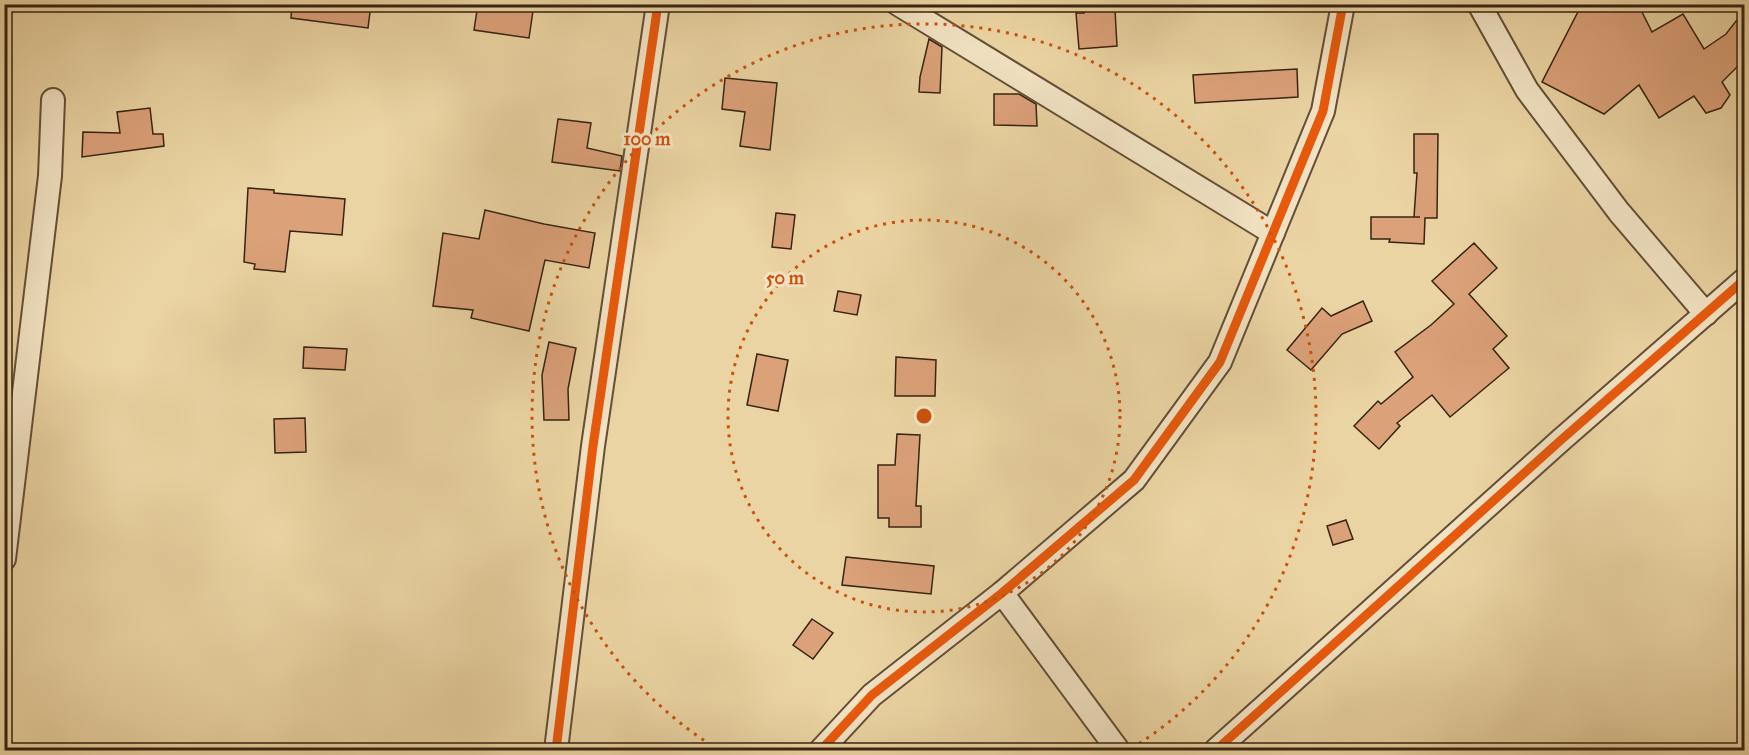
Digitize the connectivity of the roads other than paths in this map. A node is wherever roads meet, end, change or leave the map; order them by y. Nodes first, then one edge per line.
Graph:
1 (658, 4) edge
2 (898, 4) edge
3 (1343, 4) edge
4 (1479, 4) edge
5 (53, 100) dead end
6 (1273, 233) junction
7 (1744, 280) edge
8 (1706, 314) junction
9 (4, 559) edge
10 (1002, 593) junction
11 (556, 750) edge
12 (821, 750) edge
13 (1118, 750) edge
14 (1216, 750) edge

1 - 11 street
2 - 6 street
3 - 6 street
4 - 8 street
5 - 9 street
6 - 10 street
7 - 8 street
8 - 14 street
10 - 12 street
10 - 13 street

